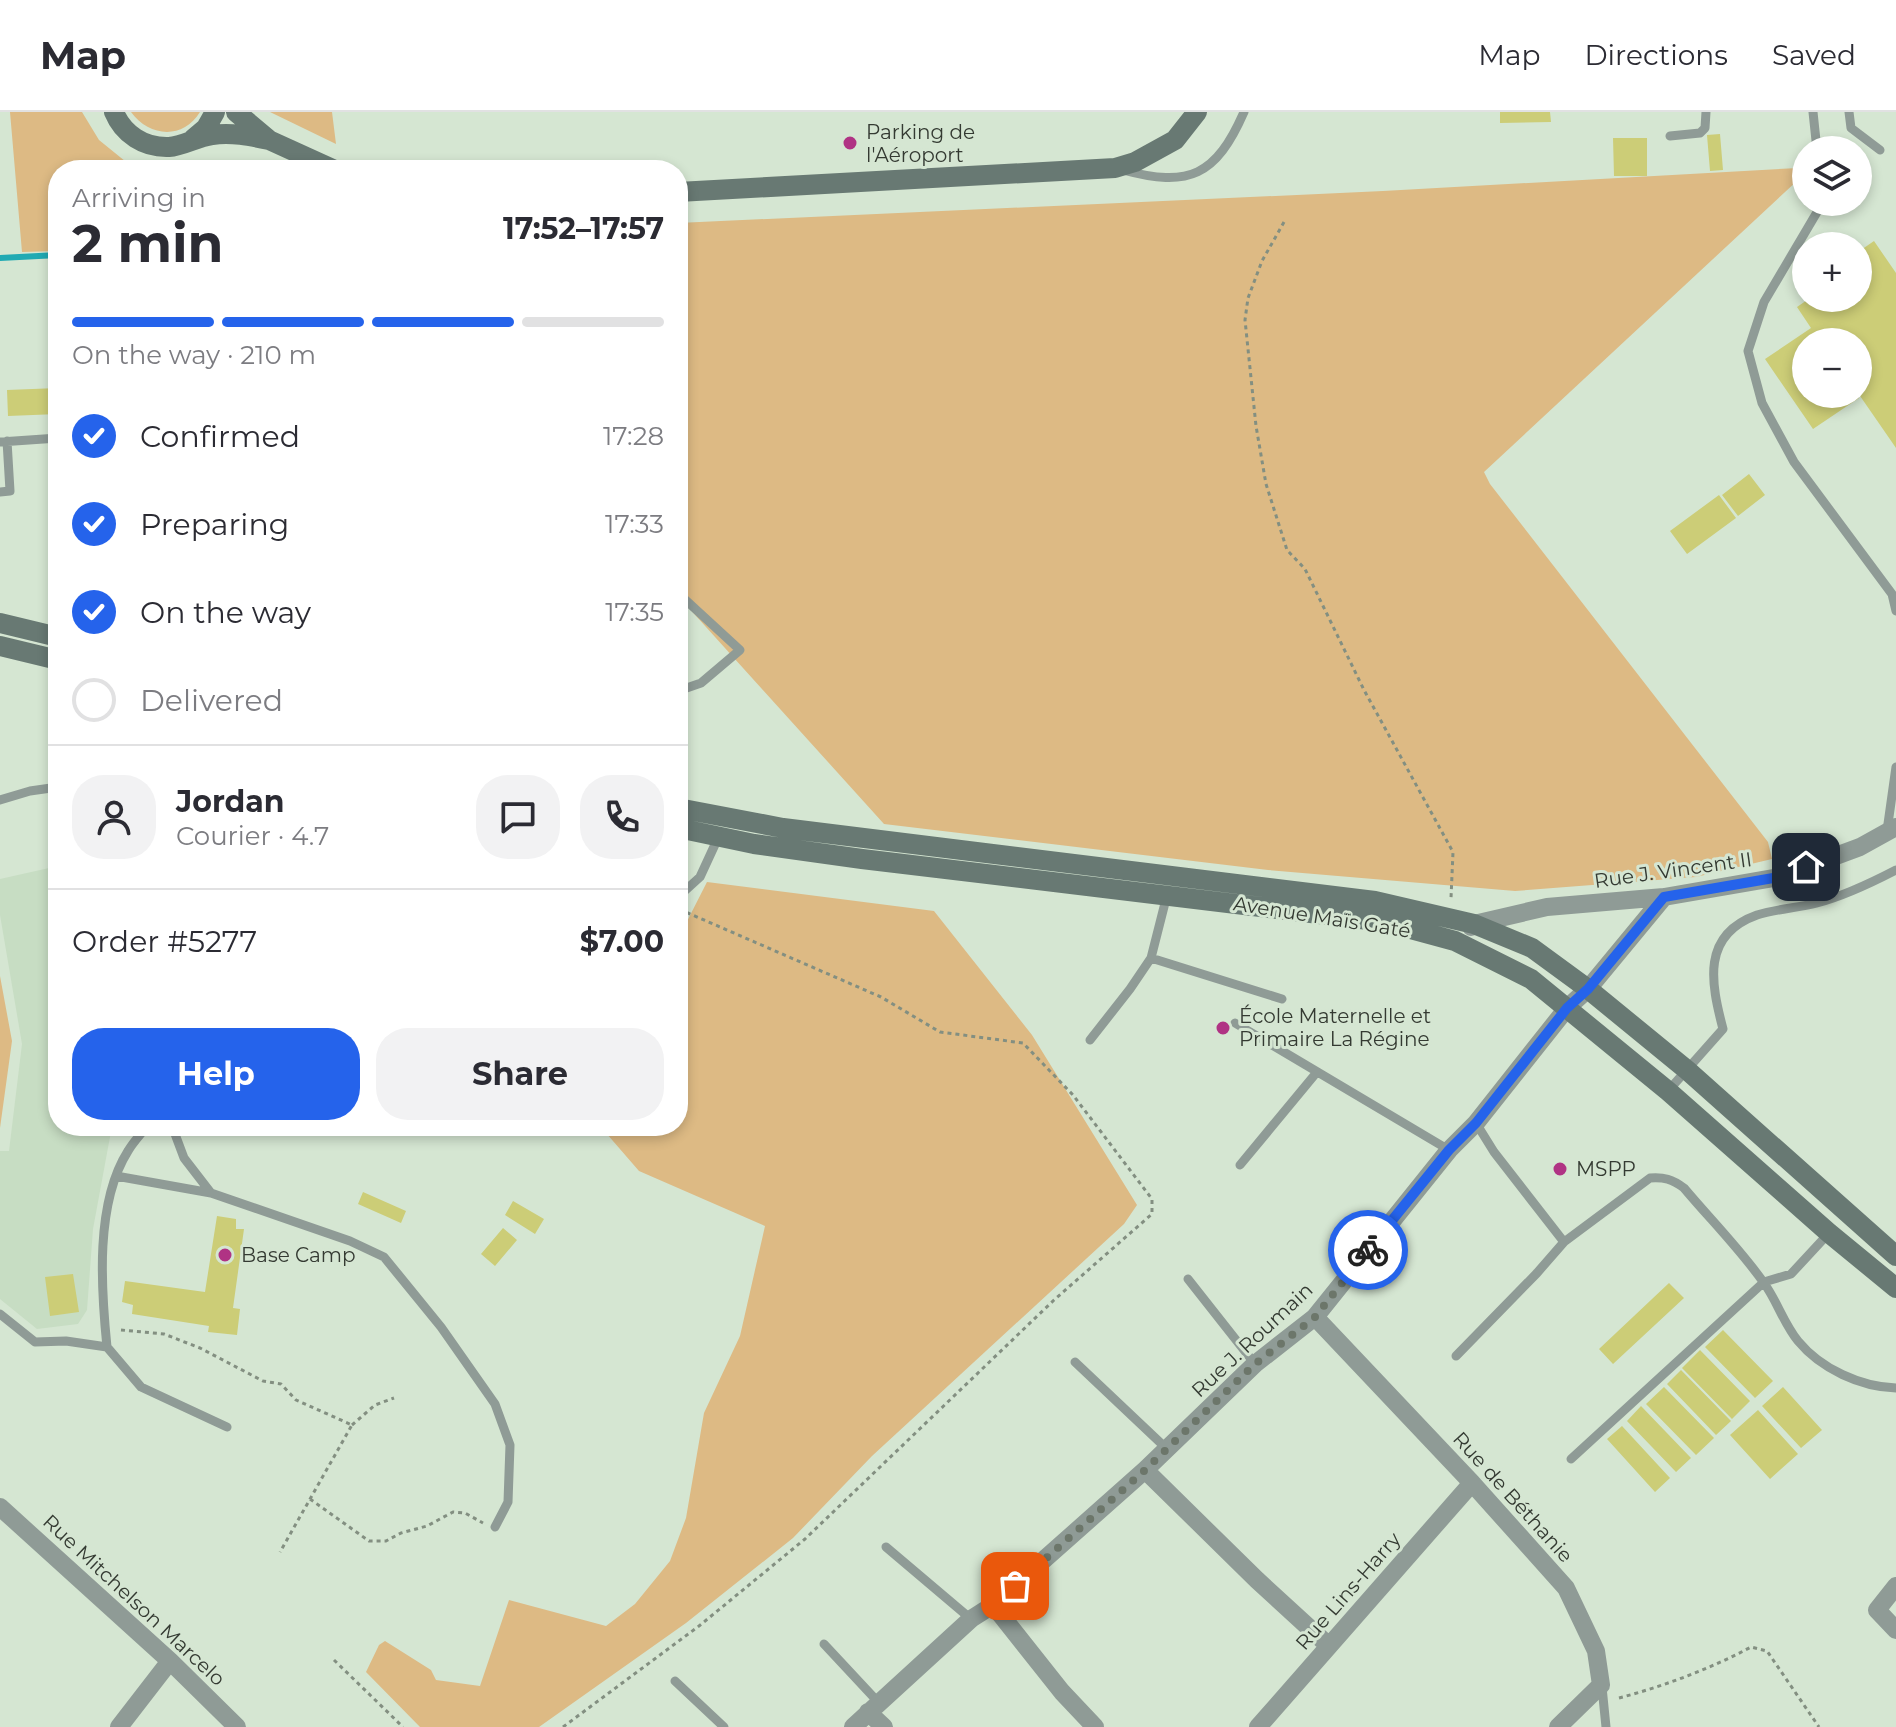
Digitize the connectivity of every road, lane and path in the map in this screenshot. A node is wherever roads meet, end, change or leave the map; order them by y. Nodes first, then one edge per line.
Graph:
1 (114, 112) edge
2 (215, 112) edge
3 (236, 112) edge
4 (1197, 112) edge
5 (1244, 112) edge
6 (1706, 112) edge
7 (1813, 112) edge
8 (1849, 112) edge
9 (1670, 136) dead end
10 (1816, 136) edge
11 (269, 140) junction
12 (190, 141) junction
13 (1880, 150) dead end
14 (313, 160) edge
15 (1115, 168) junction
16 (688, 191) edge
17 (1815, 216) edge
18 (1284, 222) dead end
19 (48, 439) edge
20 (4, 441) edge
21 (0, 492) edge
22 (688, 602) edge
23 (1896, 611) edge
24 (0, 623) edge
25 (48, 635) edge
26 (0, 646) edge
27 (48, 658) edge
28 (688, 688) edge
29 (1896, 767) edge
30 (48, 788) edge
31 (0, 800) edge
32 (688, 810) edge
33 (1892, 829) edge
34 (688, 830) edge
35 (719, 837) junction
36 (1896, 870) edge
37 (688, 888) edge
38 (1167, 895) junction
39 (1664, 897) junction
40 (688, 913) edge
41 (1453, 917) junction
42 (1474, 924) junction
43 (1455, 941) junction
44 (1151, 958) junction
45 (1588, 989) junction
46 (1282, 999) dead end
47 (1567, 1008) junction
48 (1235, 1023) dead end
49 (1090, 1040) dead end
50 (1687, 1070) junction
51 (1317, 1072) junction
52 (1668, 1091) junction
53 (1476, 1123) junction
54 (139, 1136) edge
55 (176, 1136) edge
56 (1449, 1150) junction
57 (1240, 1165) dead end
58 (116, 1176) junction
59 (211, 1193) junction
60 (1829, 1233) junction
61 (1564, 1242) junction
62 (1896, 1256) edge
63 (1188, 1279) dead end
64 (1764, 1282) junction
65 (1896, 1287) edge
66 (0, 1314) edge
67 (1315, 1317) junction
68 (105, 1329) junction
69 (107, 1347) junction
70 (1456, 1356) dead end
71 (1075, 1362) dead end
72 (1255, 1364) junction
73 (1896, 1388) edge
74 (394, 1398) dead end
75 (352, 1425) junction
76 (227, 1427) dead end
77 (1167, 1449) junction
78 (1571, 1459) dead end
79 (1145, 1470) junction
80 (1472, 1483) junction
81 (310, 1499) junction
82 (0, 1507) edge
83 (495, 1527) joint
84 (886, 1547) dead end
85 (280, 1552) dead end
86 (1896, 1586) edge
87 (993, 1605) junction
88 (971, 1619) junction
89 (1896, 1630) edge
90 (824, 1644) dead end
91 (1329, 1646) junction
92 (334, 1660) dead end
93 (170, 1661) junction
94 (675, 1681) dead end
95 (1602, 1693) junction
96 (874, 1708) junction
97 (119, 1727) edge
98 (237, 1727) edge
99 (403, 1727) edge
100 (563, 1727) edge
101 (724, 1727) edge
102 (853, 1727) edge
103 (884, 1727) edge
104 (1095, 1727) edge
105 (1258, 1727) edge
106 (1558, 1727) edge
107 (1606, 1727) edge
108 (1819, 1727) edge

1 - 12 main road
2 - 12 main road
3 - 11 main road
4 - 15 main road
5 - 15 lane
6 - 9 lane
7 - 10 lane
8 - 13 lane
11 - 12 main road
11 - 14 main road
15 - 16 main road
17 - 23 lane
18 - 41 path
19 - 20 lane
20 - 21 lane
22 - 28 lane
24 - 25 main road
26 - 27 main road
29 - 33 lane
30 - 31 lane
32 - 41 main road, Avenue Maïs Gaté
33 - 39 street, Rue J. Vincent II
34 - 35 main road, Avenue Maïs Gaté
35 - 37 lane
35 - 38 main road, Avenue Maïs Gaté
36 - 50 lane
38 - 43 main road, Avenue Maïs Gaté
38 - 44 lane
39 - 42 street, Rue J. Vincent II
39 - 45 street, Rue J. Roumain
40 - 100 path
41 - 42 main road, Avenue Maïs Gaté
42 - 43 street, Rue J. Vincent II
42 - 45 main road, Avenue Maïs Gaté
43 - 47 main road, Avenue Maïs Gaté
44 - 46 lane
44 - 49 lane
45 - 47 street, Rue J. Roumain
45 - 50 main road, Avenue Maïs Gaté
47 - 52 main road, Avenue Maïs Gaté
47 - 53 street, Rue J. Roumain
48 - 51 lane
50 - 52 lane
50 - 62 main road, Avenue Maïs Gaté
51 - 56 lane
51 - 57 lane
52 - 60 main road, Avenue Maïs Gaté
53 - 56 street, Rue J. Roumain
53 - 61 lane
54 - 58 lane
55 - 59 lane
56 - 67 street, Rue J. Roumain
58 - 59 lane
58 - 68 lane
59 - 83 lane
60 - 64 lane
60 - 65 main road, Avenue Maïs Gaté
61 - 64 lane
61 - 70 lane
63 - 72 lane
64 - 73 lane
64 - 78 lane
66 - 69 lane
67 - 72 street, Rue J. Roumain
67 - 80 street, Rue de Béthanie
68 - 69 lane
68 - 75 path
69 - 76 lane
71 - 77 lane
72 - 77 street, Rue J. Roumain
74 - 75 path
75 - 81 path
77 - 79 street, Rue J. Roumain
79 - 87 street, Rue J. Roumain
79 - 91 street
80 - 91 street, Rue Lins-Harry
80 - 95 street, Rue de Béthanie
81 - 83 path
81 - 85 path
82 - 93 street, Rue Mitchelson Marcelo
84 - 88 lane
86 - 89 street
87 - 88 street, Rue J. Roumain
87 - 104 street
88 - 96 street, Rue J. Roumain
90 - 96 lane
91 - 105 street, Rue Lins-Harry
92 - 99 path
93 - 97 street
93 - 98 street, Rue Mitchelson Marcelo
94 - 101 lane
95 - 106 street
95 - 107 lane
95 - 108 path
96 - 102 street, Rue J. Roumain
96 - 103 street

